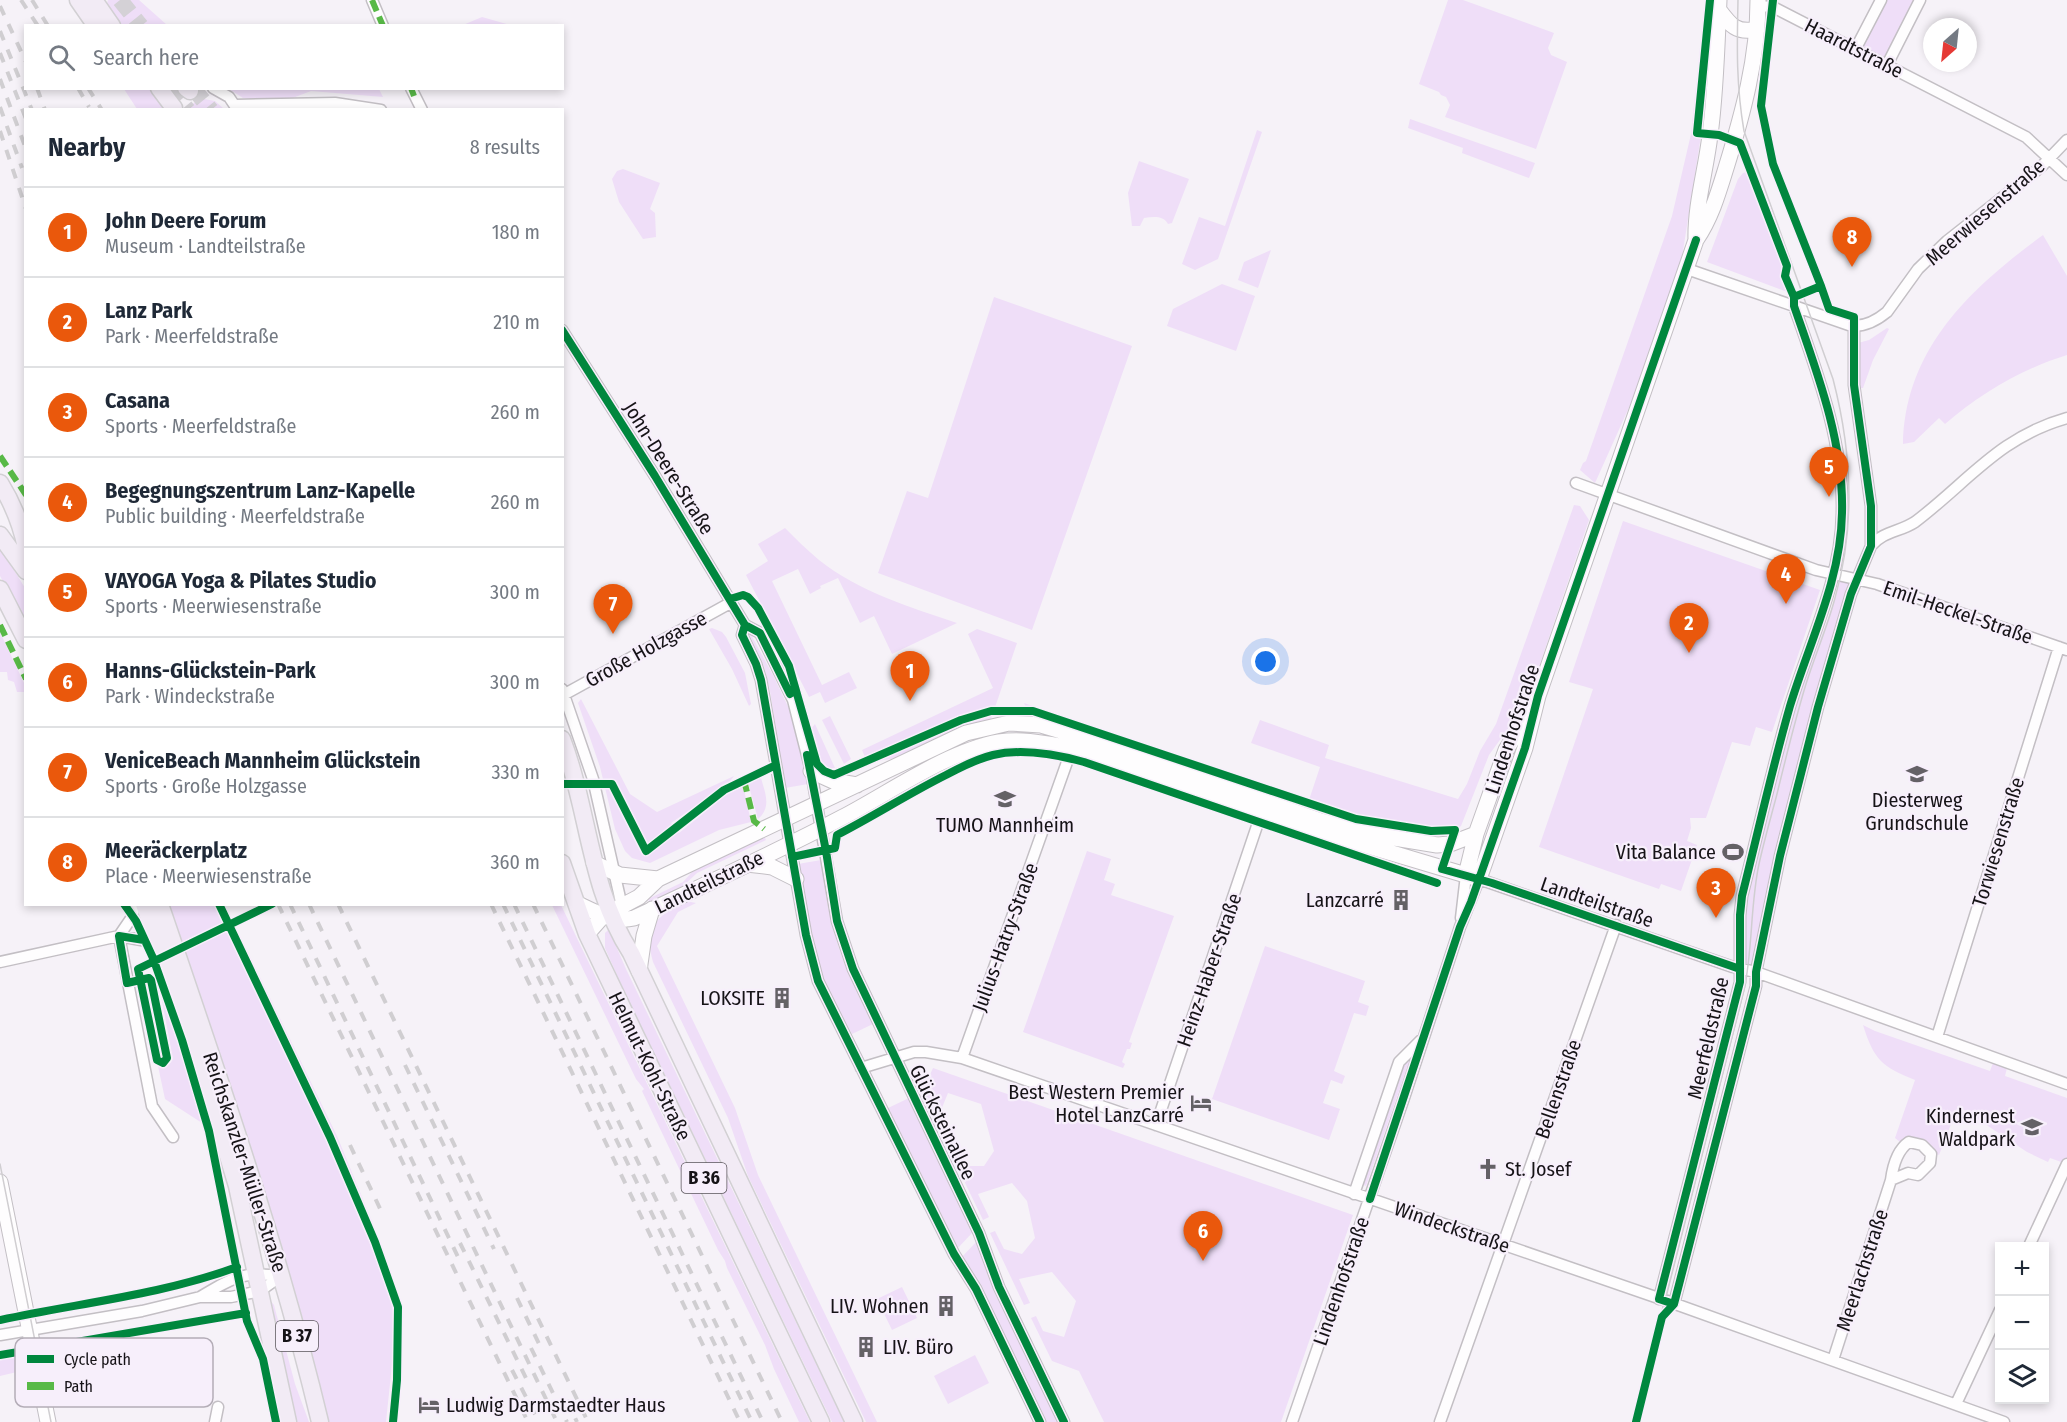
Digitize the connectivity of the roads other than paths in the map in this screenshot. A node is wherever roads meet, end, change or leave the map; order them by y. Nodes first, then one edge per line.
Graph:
1 (78, 0) edge
2 (94, 0) edge
3 (372, 0) edge
4 (1881, 0) edge
5 (1920, 0) edge
6 (1758, 3) edge
7 (1719, 5) edge
8 (95, 24) edge
9 (111, 24) edge
10 (382, 24) edge
11 (1756, 29) junction
12 (1856, 48) junction
13 (1887, 65) junction
14 (160, 90) edge
15 (191, 90) edge
16 (217, 90) edge
17 (412, 90) edge
18 (300, 104) junction
19 (236, 107) edge
20 (173, 108) edge
21 (174, 108) edge
22 (290, 108) edge
23 (368, 108) edge
24 (418, 108) edge
25 (2067, 140) edge
26 (2049, 157) junction
27 (2067, 175) edge
28 (1696, 240) junction
29 (1687, 269) junction
30 (1794, 306) junction
31 (1854, 326) junction
32 (564, 333) edge
33 (2067, 418) edge
34 (0, 483) edge
35 (1576, 483) dead end
36 (1608, 494) junction
37 (0, 535) edge
38 (24, 539) edge
39 (1871, 546) junction
40 (24, 568) edge
41 (1833, 575) junction
42 (1858, 579) junction
43 (0, 589) edge
44 (732, 602) junction
45 (745, 625) junction
46 (24, 636) edge
47 (2063, 648) edge
48 (564, 691) edge
49 (1539, 696) junction
50 (564, 745) edge
51 (1072, 748) junction
52 (811, 771) junction
53 (857, 784) junction
54 (817, 804) junction
55 (1261, 814) junction
56 (786, 819) junction
57 (822, 828) junction
58 (1476, 834) junction
59 (791, 843) junction
60 (594, 863) junction
61 (747, 864) junction
62 (564, 873) edge
63 (613, 873) junction
64 (1472, 877) junction
65 (658, 879) junction
66 (796, 879) junction
67 (569, 899) edge
68 (135, 906) edge
69 (145, 906) edge
70 (161, 906) edge
71 (652, 909) junction
72 (614, 914) junction
73 (1616, 925) junction
74 (587, 933) junction
75 (118, 936) junction
76 (158, 943) junction
77 (0, 962) edge
78 (1740, 969) junction
79 (639, 971) junction
80 (1756, 972) junction
81 (1937, 1037) junction
82 (1423, 1038) junction
83 (894, 1057) junction
84 (962, 1058) junction
85 (861, 1068) junction
86 (2067, 1084) edge
87 (1156, 1125) junction
88 (173, 1137) dead end
89 (2067, 1164) edge
90 (1891, 1180) dead end
91 (0, 1182) edge
92 (1354, 1194) junction
93 (1370, 1199) junction
94 (2, 1202) edge
95 (2031, 1242) edge
96 (1503, 1245) junction
97 (256, 1273) junction
98 (281, 1276) junction
99 (260, 1291) junction
100 (200, 1297) junction
101 (1659, 1299) junction
102 (1674, 1304) junction
103 (1995, 1321) edge
104 (29, 1329) junction
105 (0, 1335) edge
106 (31, 1338) edge
107 (1833, 1360) junction
108 (1956, 1404) junction
109 (45, 1407) edge
110 (218, 1407) dead end
111 (48, 1422) edge
112 (214, 1422) edge
113 (288, 1422) edge
114 (320, 1422) edge
115 (821, 1422) edge
116 (854, 1422) edge
117 (1040, 1422) edge
118 (1064, 1422) edge
119 (1292, 1422) edge
120 (1440, 1422) edge
121 (2004, 1422) edge

1 - 8 main road
2 - 9 main road
3 - 10 street
4 - 12 street
5 - 13 street
6 - 11 street
6 - 12 street, Haardtstraße
7 - 11 street
7 - 28 street
11 - 28 street
12 - 13 street, Haardtstraße
13 - 26 street, Haardtstraße
14 - 20 main road
15 - 21 street
16 - 19 street
17 - 24 street
18 - 19 street
18 - 22 street
18 - 23 street
25 - 26 street, Meerwiesenstraße
26 - 27 street, Haardtstraße
26 - 31 street, Meerwiesenstraße
28 - 29 street, Lindenhofstraße
29 - 30 street
29 - 36 street, Lindenhofstraße
30 - 31 street
30 - 41 street
31 - 39 street
32 - 44 street, John-Deere-Straße
33 - 39 street
34 - 38 main road
35 - 36 street, Emil-Heckel-Straße
36 - 41 street, Emil-Heckel-Straße
36 - 49 street, Lindenhofstraße
37 - 40 main road
39 - 42 street
41 - 42 street, Emil-Heckel-Straße
41 - 78 street, Meerfeldstraße
42 - 47 street, Emil-Heckel-Straße
42 - 80 street, Meerfeldstraße
43 - 46 main road
44 - 45 street, John-Deere-Straße
44 - 48 street, Große Holzgasse
45 - 52 street, John-Deere-Straße
45 - 56 street, John-Deere-Straße
47 - 81 street, Torwiesenstraße
48 - 63 street
49 - 58 street, Lindenhofstraße
49 - 64 street, Lindenhofstraße
50 - 60 main road, B 36
51 - 55 street, Landteilstraße
51 - 57 street, Landteilstraße
51 - 84 street, Julius-Hatry-Straße
52 - 53 street
52 - 54 street, John-Deere-Straße
53 - 54 street, Landteilstraße
53 - 58 street, Landteilstraße
54 - 56 street, Landteilstraße
54 - 57 street, John-Deere-Straße
55 - 64 street, Landteilstraße
55 - 87 street, Heinz-Haber-Straße
56 - 59 street, John-Deere-Straße
56 - 65 street, Landteilstraße
57 - 59 street, Landteilstraße
57 - 83 street, Glücksteinallee
58 - 64 street, Lindenhofstraße
59 - 61 street, Landteilstraße
59 - 66 street
60 - 63 street
60 - 72 main road, B 36
61 - 66 street
61 - 71 street, Landteilstraße
62 - 67 main road, B 36
63 - 65 street
63 - 72 street
64 - 73 street, Landteilstraße
64 - 82 street, Lindenhofstraße
65 - 72 street, Landteilstraße
66 - 85 street
67 - 72 street
67 - 74 main road, Helmut-Kohl-Straße / B 36
68 - 75 street
69 - 76 main road, Reichskanzler-Müller-Straße / B 37
70 - 98 main road, Reichskanzler-Müller-Straße / B 37
71 - 72 street, Landteilstraße
71 - 79 street
72 - 74 street, Landteilstraße
72 - 79 main road, Helmut-Kohl-Straße / B 36
73 - 78 street, Landteilstraße
73 - 96 street, Bellenstraße
74 - 115 main road, Helmut-Kohl-Straße / B 36
75 - 76 street
75 - 77 street
75 - 88 street
76 - 97 main road, Reichskanzler-Müller-Straße / B 37
78 - 80 street, Landteilstraße
78 - 101 street, Meerfeldstraße
79 - 116 main road, Helmut-Kohl-Straße / B 36
80 - 81 street, Landteilstraße
80 - 102 street, Meerfeldstraße
81 - 86 street, Landteilstraße
82 - 92 street, Lindenhofstraße
82 - 93 street, Lindenhofstraße
83 - 84 street, Windeckstraße
83 - 85 street, Windeckstraße
83 - 118 street, Glücksteinallee
84 - 87 street, Windeckstraße
85 - 117 street
87 - 92 street, Windeckstraße
89 - 95 street
90 - 107 street, Meerlachstraße
91 - 94 street
92 - 93 street, Windeckstraße
93 - 96 street, Windeckstraße
93 - 119 street, Lindenhofstraße
94 - 104 street
96 - 101 street, Windeckstraße
96 - 120 street, Bellenstraße
97 - 98 street
97 - 99 main road, Reichskanzler-Müller-Straße / B 37
97 - 100 street
98 - 99 street
98 - 114 main road, Reichskanzler-Müller-Straße / B 37
99 - 100 street
99 - 113 main road, Reichskanzler-Müller-Straße / B 37
100 - 104 street
101 - 102 street, Windeckstraße
102 - 107 street, Windeckstraße
103 - 108 street
104 - 105 street
104 - 106 street
107 - 108 street, Windeckstraße
108 - 121 street, Windeckstraße
109 - 111 street
110 - 112 street

